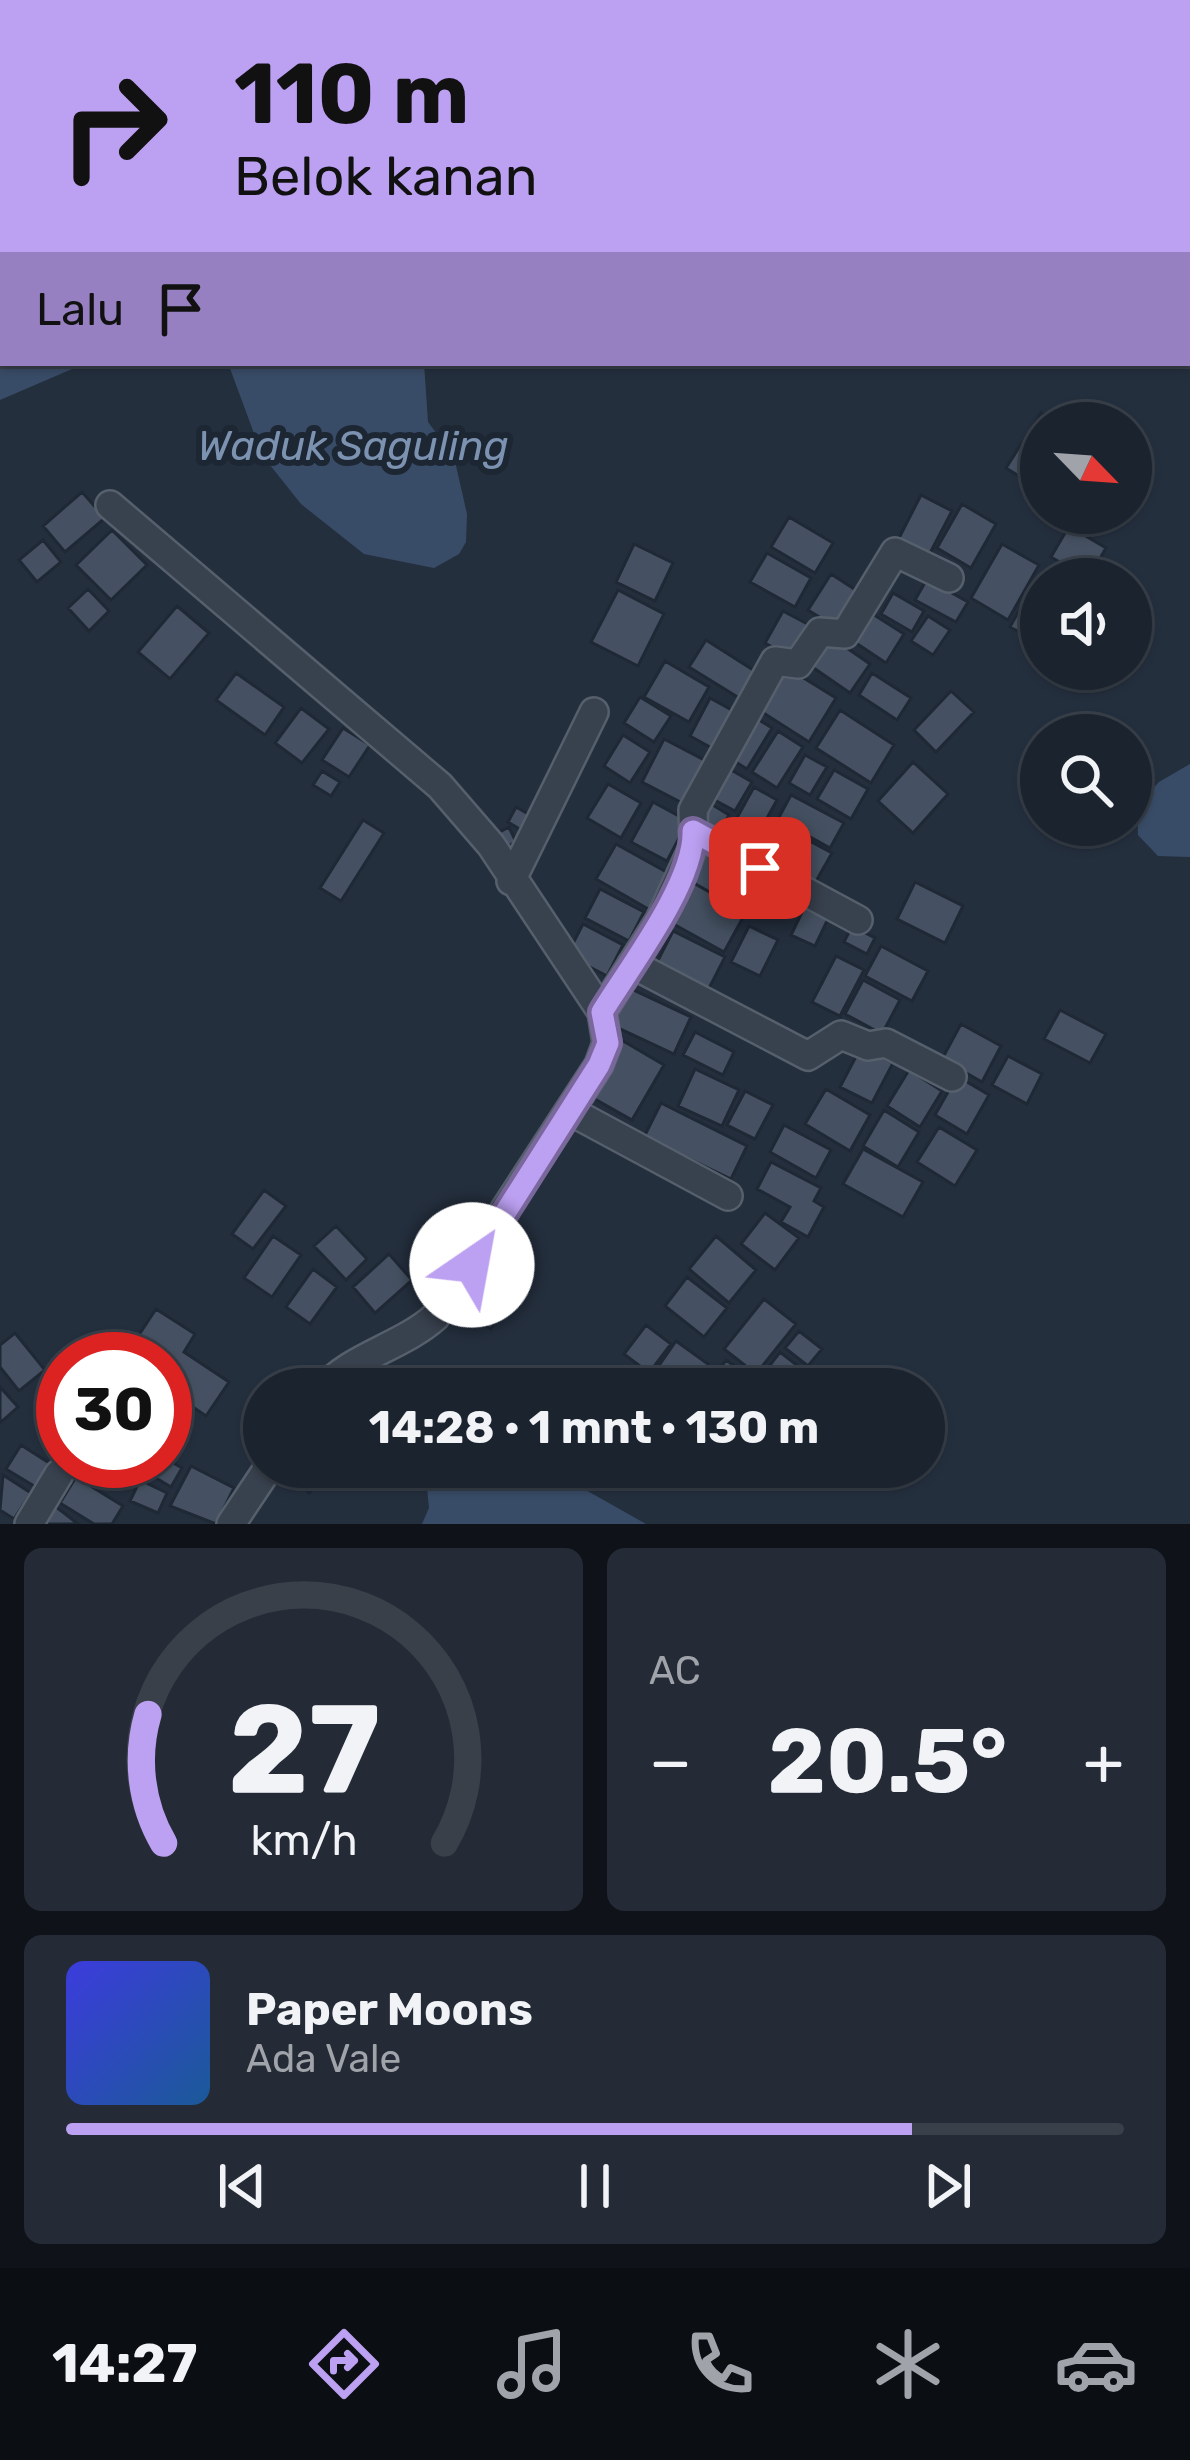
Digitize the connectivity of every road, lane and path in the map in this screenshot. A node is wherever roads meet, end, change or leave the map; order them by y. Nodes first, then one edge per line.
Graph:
1 (110, 505) dead end
2 (949, 578) dead end
3 (594, 712) dead end
4 (693, 831) junction
5 (511, 880) junction
6 (858, 920) dead end
7 (632, 964) junction
8 (602, 1012) junction
9 (952, 1077) dead end
10 (572, 1112) junction
11 (728, 1196) dead end
12 (352, 1368) edge
13 (50, 1488) edge
14 (255, 1488) edge
15 (28, 1524) edge
16 (231, 1524) edge

1 - 5 street
2 - 4 street
3 - 5 street
4 - 6 street
4 - 7 street
5 - 8 street
7 - 8 street
7 - 9 street
8 - 10 street
10 - 11 street
10 - 12 street
13 - 15 street
14 - 16 street

